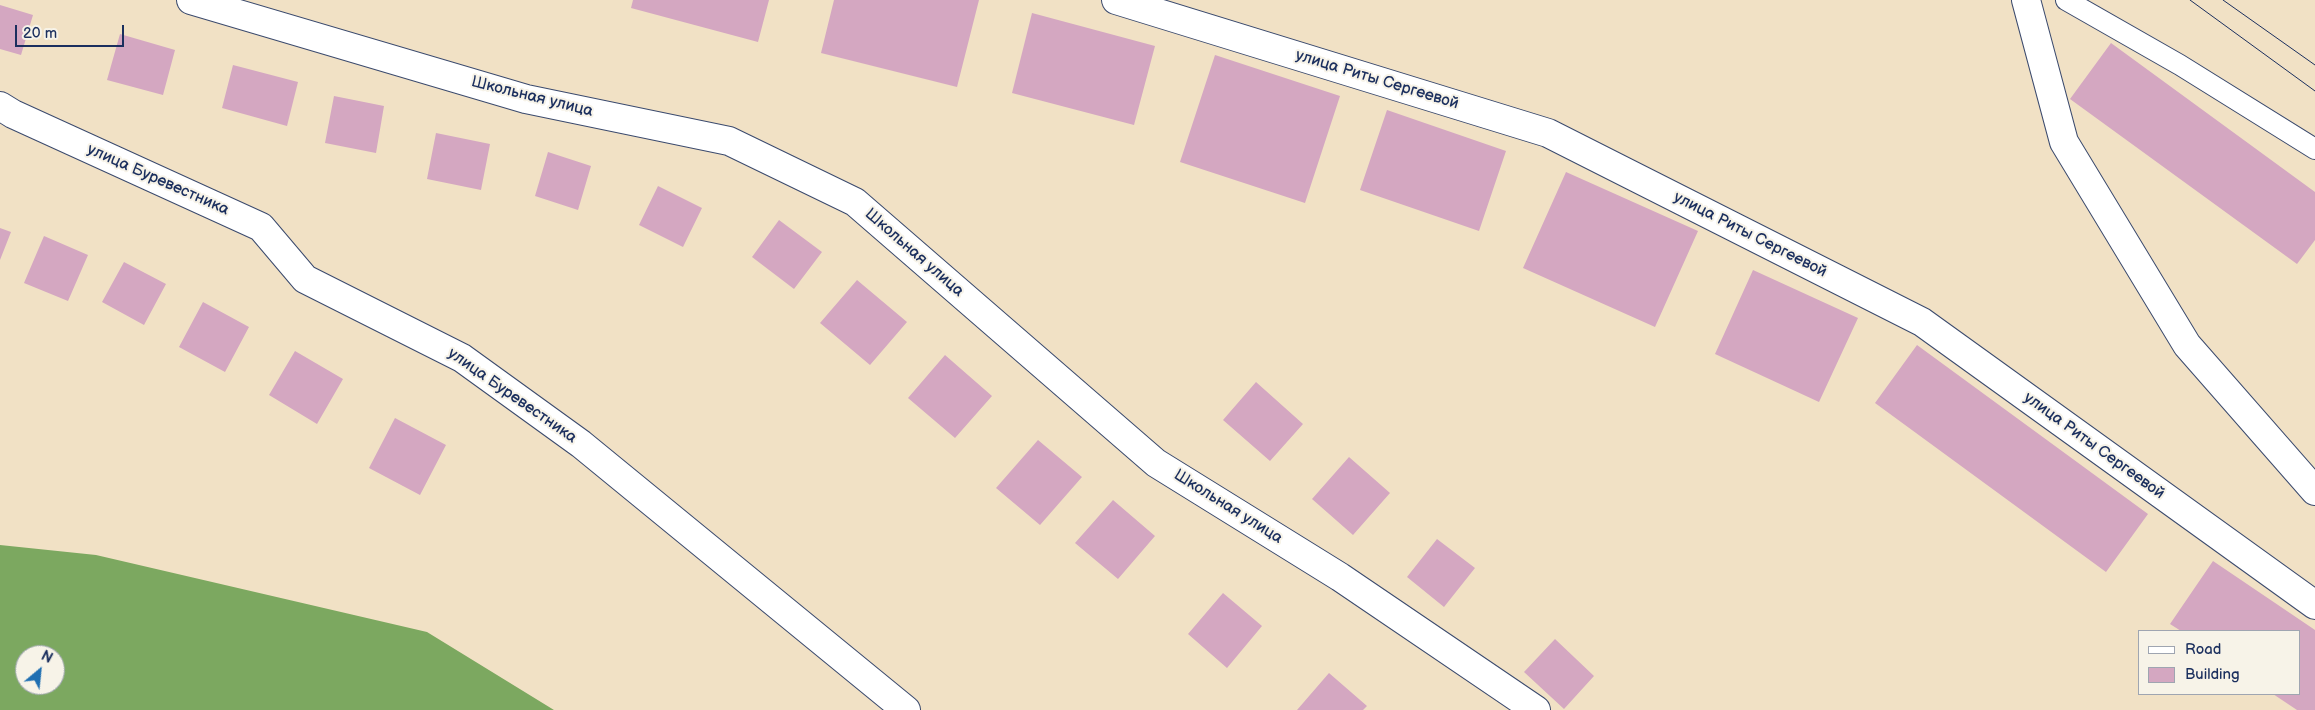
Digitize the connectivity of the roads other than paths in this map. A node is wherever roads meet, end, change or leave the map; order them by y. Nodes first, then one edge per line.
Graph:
1 (192, 0) edge
2 (1116, 0) edge
3 (2026, 0) edge
4 (2066, 0) edge
5 (0, 106) edge
6 (2315, 148) edge
7 (2315, 491) edge
8 (2315, 605) edge
9 (906, 710) edge
10 (1536, 710) edge

1 - 10 street, Школьная улица
2 - 8 street, улица Риты Сергеевой
3 - 7 street
4 - 6 lane
5 - 9 street, улица Буревестника

